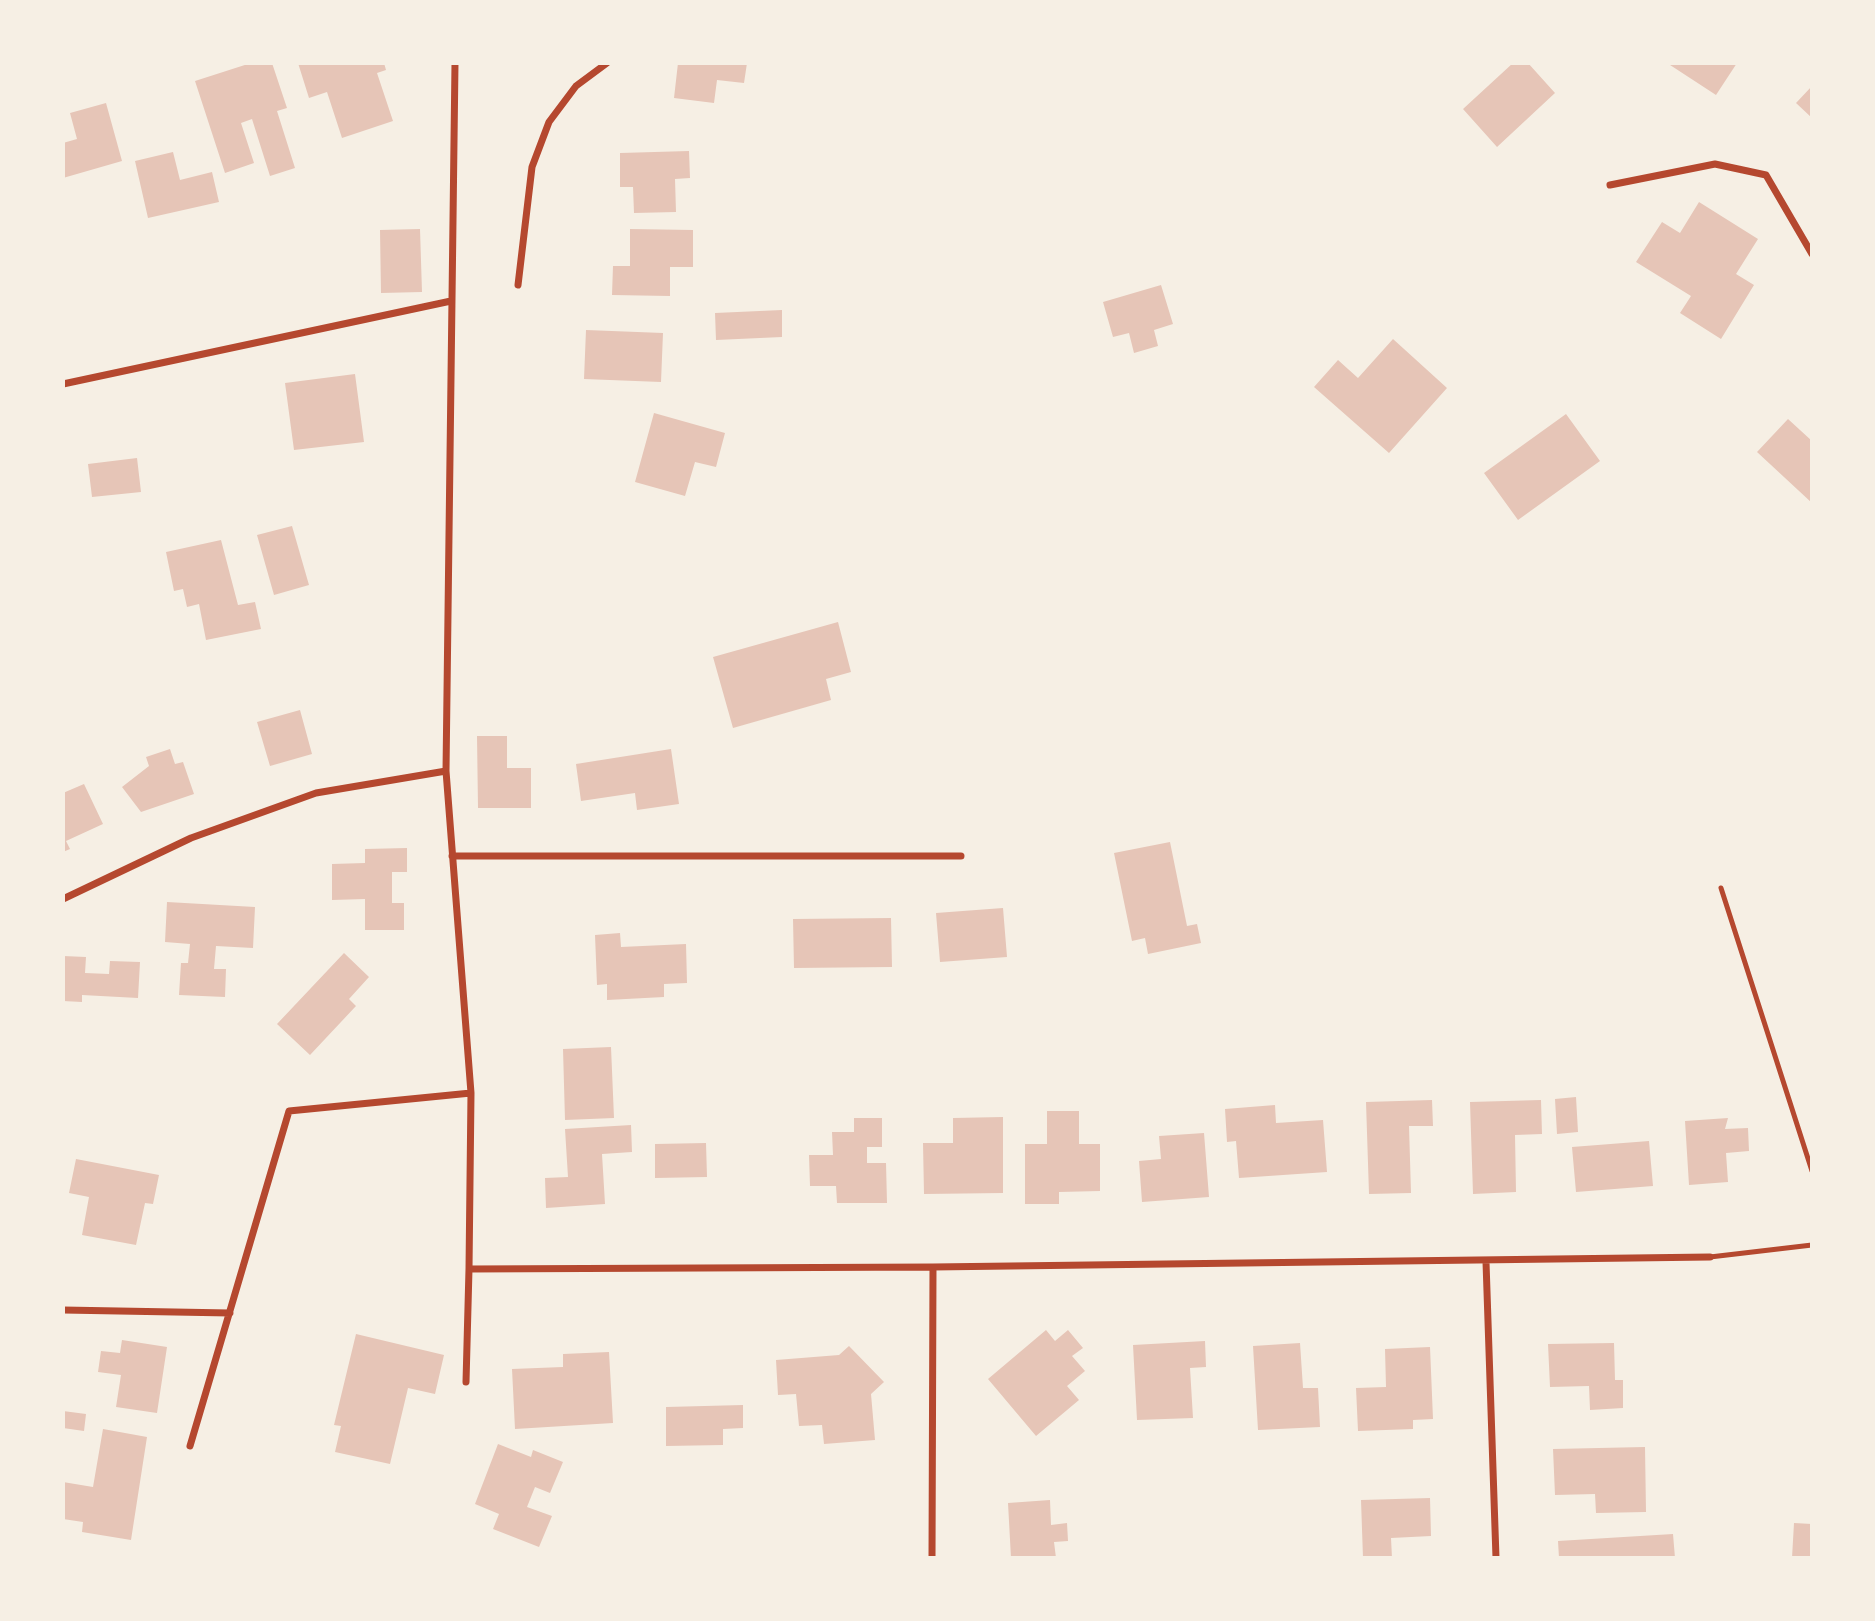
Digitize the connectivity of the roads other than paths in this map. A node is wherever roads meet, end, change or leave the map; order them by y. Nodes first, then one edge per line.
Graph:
1 (455, 63) edge
2 (607, 63) edge
3 (1610, 186) dead end
4 (1812, 254) edge
5 (518, 285) dead end
6 (451, 301) junction
7 (63, 384) edge
8 (446, 771) junction
9 (452, 856) junction
10 (961, 856) dead end
11 (1721, 888) dead end
12 (63, 899) edge
13 (471, 1093) junction
14 (1812, 1171) edge
15 (1812, 1245) edge
16 (1710, 1257) joint
17 (1486, 1262) junction
18 (933, 1268) junction
19 (469, 1269) junction
20 (63, 1310) edge
21 (230, 1313) junction
22 (466, 1382) dead end
23 (190, 1446) dead end
24 (932, 1558) edge
25 (1496, 1558) edge

1 - 6 street
2 - 5 street
3 - 4 street
6 - 7 street
6 - 8 street
8 - 9 street
8 - 12 street
9 - 10 street
9 - 13 street
11 - 14 lane
13 - 19 street
13 - 21 street
15 - 16 lane
16 - 17 street
17 - 18 street
17 - 25 street
18 - 19 street
18 - 24 street
19 - 22 street
20 - 21 street
21 - 23 street

